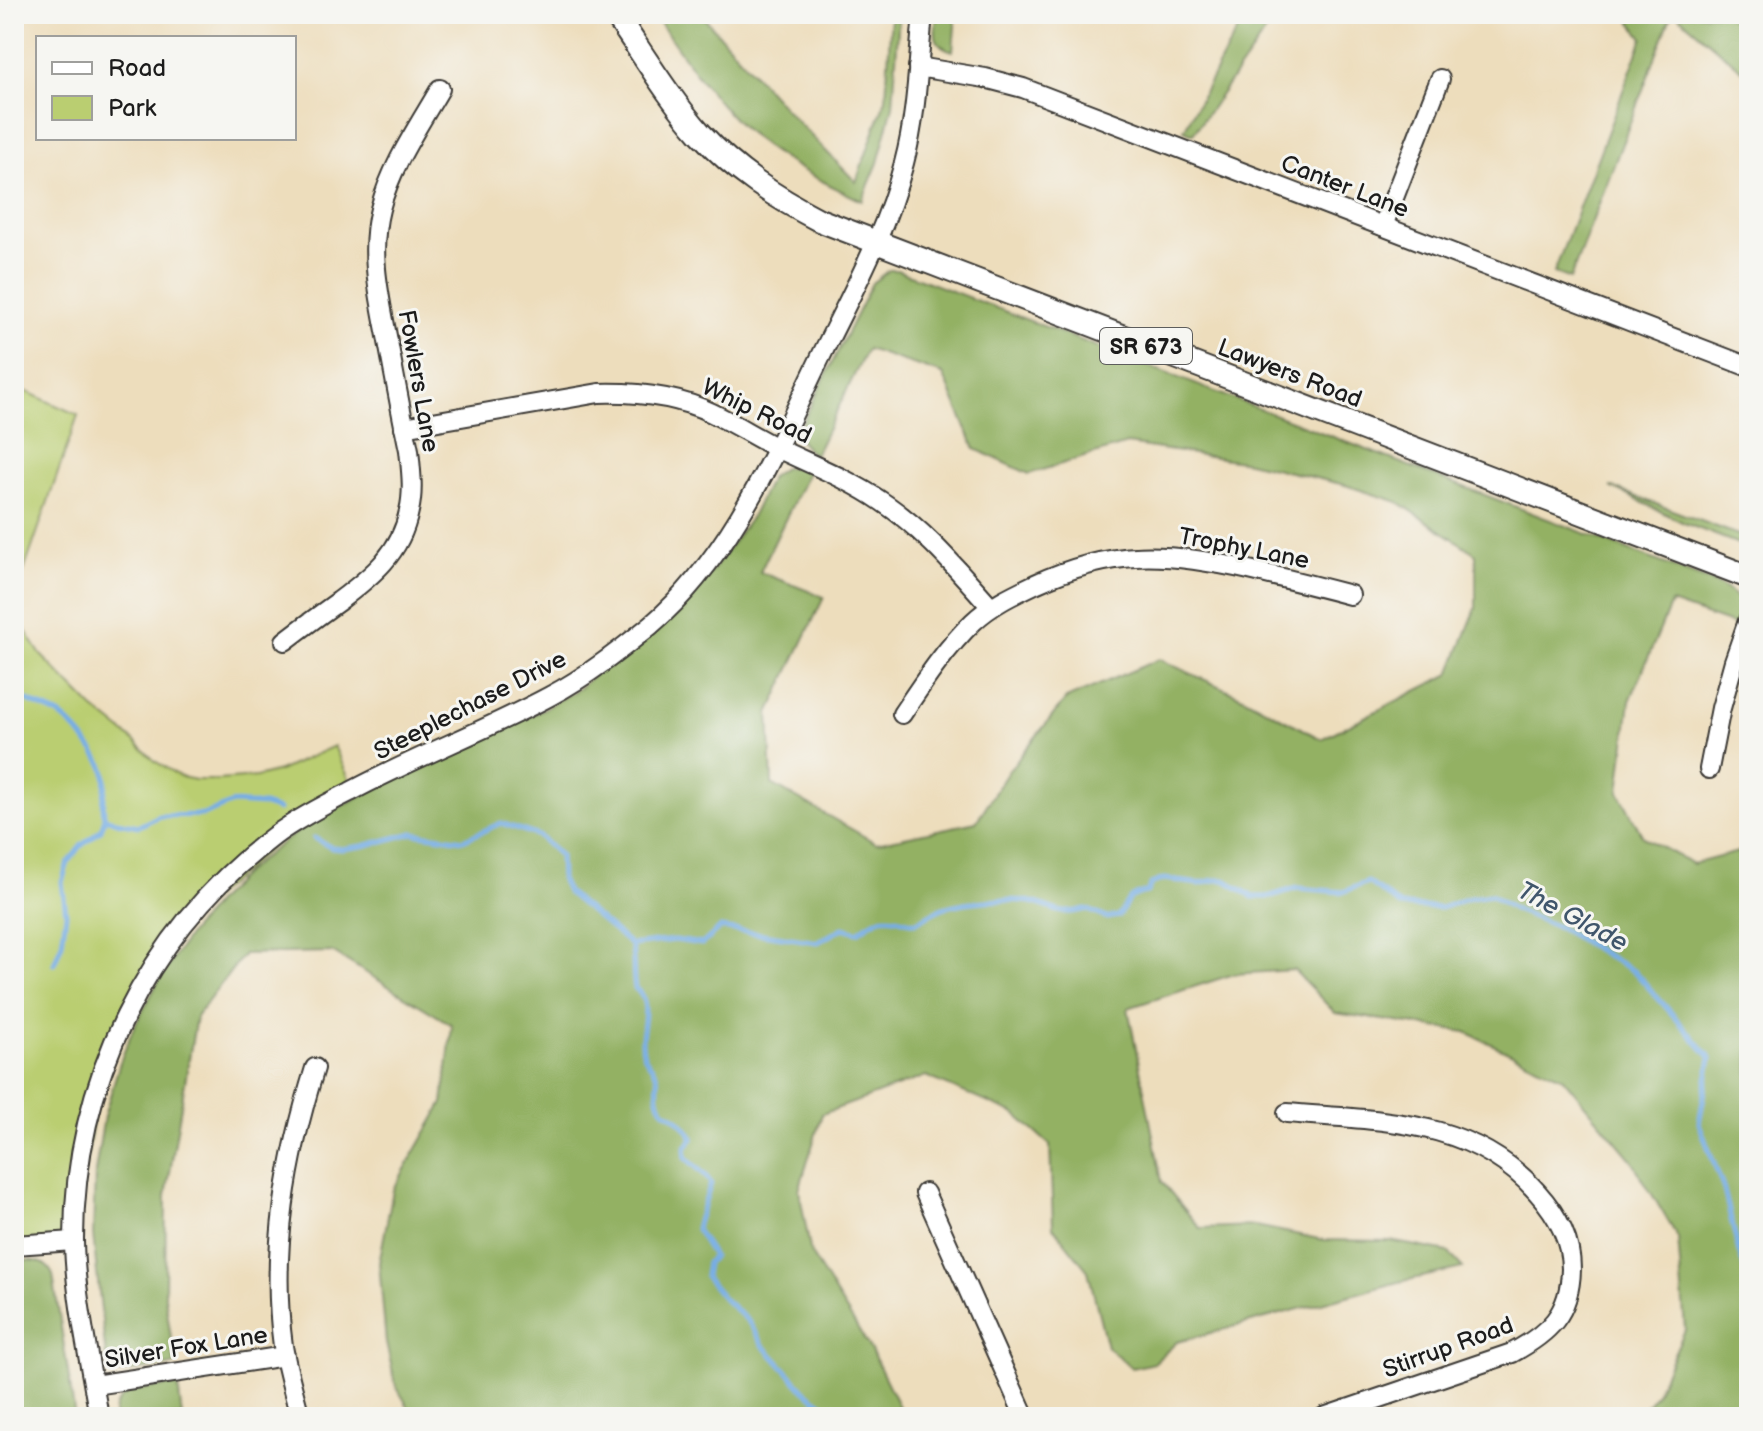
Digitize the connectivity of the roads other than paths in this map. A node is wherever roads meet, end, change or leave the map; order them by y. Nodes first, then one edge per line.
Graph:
1 (615, 14) edge
2 (923, 14) edge
3 (918, 67) junction
4 (1440, 79) dead end
5 (440, 89) dead end
6 (1383, 226) junction
7 (877, 243) junction
8 (1749, 367) edge
9 (404, 427) junction
10 (777, 448) junction
11 (1749, 577) edge
12 (1350, 595) dead end
13 (991, 607) junction
14 (1749, 618) edge
15 (285, 641) dead end
16 (902, 714) dead end
17 (1709, 769) dead end
18 (315, 1068) dead end
19 (1287, 1113) dead end
20 (925, 1193) dead end
21 (74, 1241) junction
22 (14, 1245) edge
23 (285, 1356) junction
24 (94, 1385) junction
25 (99, 1417) edge
26 (300, 1417) edge
27 (1025, 1417) edge
28 (1324, 1417) edge

1 - 7 main road, Lawyers Road / SR 673
2 - 3 street, Steeplechase Drive
3 - 6 street, Canter Lane
3 - 7 street, Steeplechase Drive
4 - 6 street
5 - 9 street, Fowlers Lane
6 - 8 street, Canter Lane
7 - 10 street, Steeplechase Drive
7 - 11 main road, Lawyers Road / SR 673
9 - 10 street, Whip Road
9 - 15 street, Fowlers Lane
10 - 13 street, Whip Road
10 - 21 street, Steeplechase Drive
12 - 13 street, Trophy Lane
13 - 16 street, Trophy Lane
14 - 17 street
18 - 23 street, Silver Fox Lane
19 - 28 street, Stirrup Road
20 - 27 street
21 - 22 street
21 - 24 street, Steeplechase Drive
23 - 24 street, Silver Fox Lane
23 - 26 street, Silver Fox Lane
24 - 25 street, Steeplechase Drive

